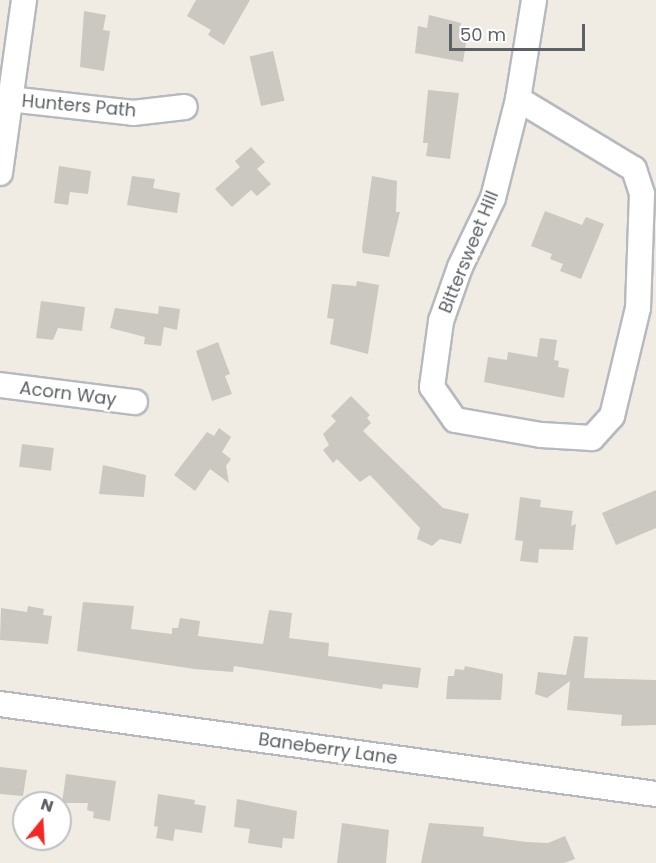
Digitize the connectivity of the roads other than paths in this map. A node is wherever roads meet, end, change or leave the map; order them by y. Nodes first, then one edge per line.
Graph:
1 (24, 0) edge
2 (534, 0) edge
3 (9, 99) junction
4 (518, 99) junction
5 (185, 107) dead end
6 (0, 173) edge
7 (0, 385) edge
8 (135, 402) dead end
9 (0, 704) edge
10 (656, 794) edge

1 - 3 street
2 - 4 street, Bittersweet Hill
3 - 5 street, Hunters Path
3 - 6 street
4 - 4 street, Bittersweet Hill
7 - 8 street, Acorn Way
9 - 10 street, Baneberry Lane

